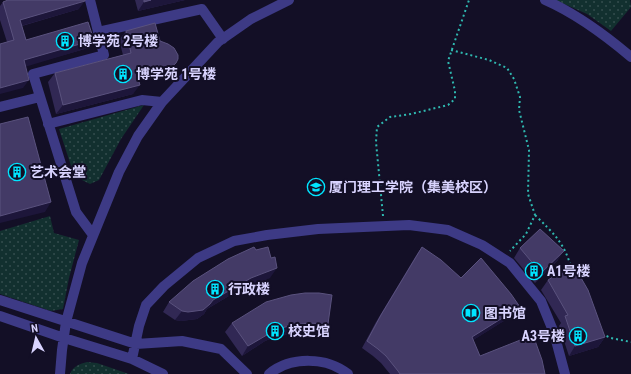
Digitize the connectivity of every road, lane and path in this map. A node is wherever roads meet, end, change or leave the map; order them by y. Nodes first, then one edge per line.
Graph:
1 (90, 0) edge
2 (289, 0) edge
3 (469, 0) edge
4 (545, 0) edge
5 (98, 32) junction
6 (223, 39) junction
7 (451, 50) junction
8 (631, 57) edge
9 (40, 97) junction
10 (162, 102) junction
11 (0, 107) edge
12 (48, 124) junction
13 (535, 215) junction
14 (384, 226) junction
15 (93, 235) junction
16 (502, 258) junction
17 (572, 271) edge
18 (0, 300) edge
19 (0, 316) edge
20 (66, 322) junction
21 (600, 333) edge
22 (64, 338) junction
23 (631, 342) edge
24 (136, 344) junction
25 (132, 359) junction
26 (60, 374) edge
27 (163, 374) edge
28 (247, 374) edge
29 (269, 374) edge
30 (348, 374) edge
31 (565, 374) edge

1 - 5 street
2 - 6 street
3 - 7 path
4 - 8 street
5 - 6 street
5 - 9 street
6 - 10 street
7 - 13 path
7 - 14 path
9 - 11 street
9 - 12 street
10 - 12 street
10 - 15 street
12 - 15 street
13 - 16 path
13 - 17 path
14 - 16 street
14 - 24 street
15 - 20 street
16 - 31 street
18 - 20 street
19 - 22 street
20 - 22 street
20 - 24 street
21 - 23 path
22 - 25 street
22 - 26 street
24 - 25 street
24 - 28 street
25 - 27 street
29 - 30 street

